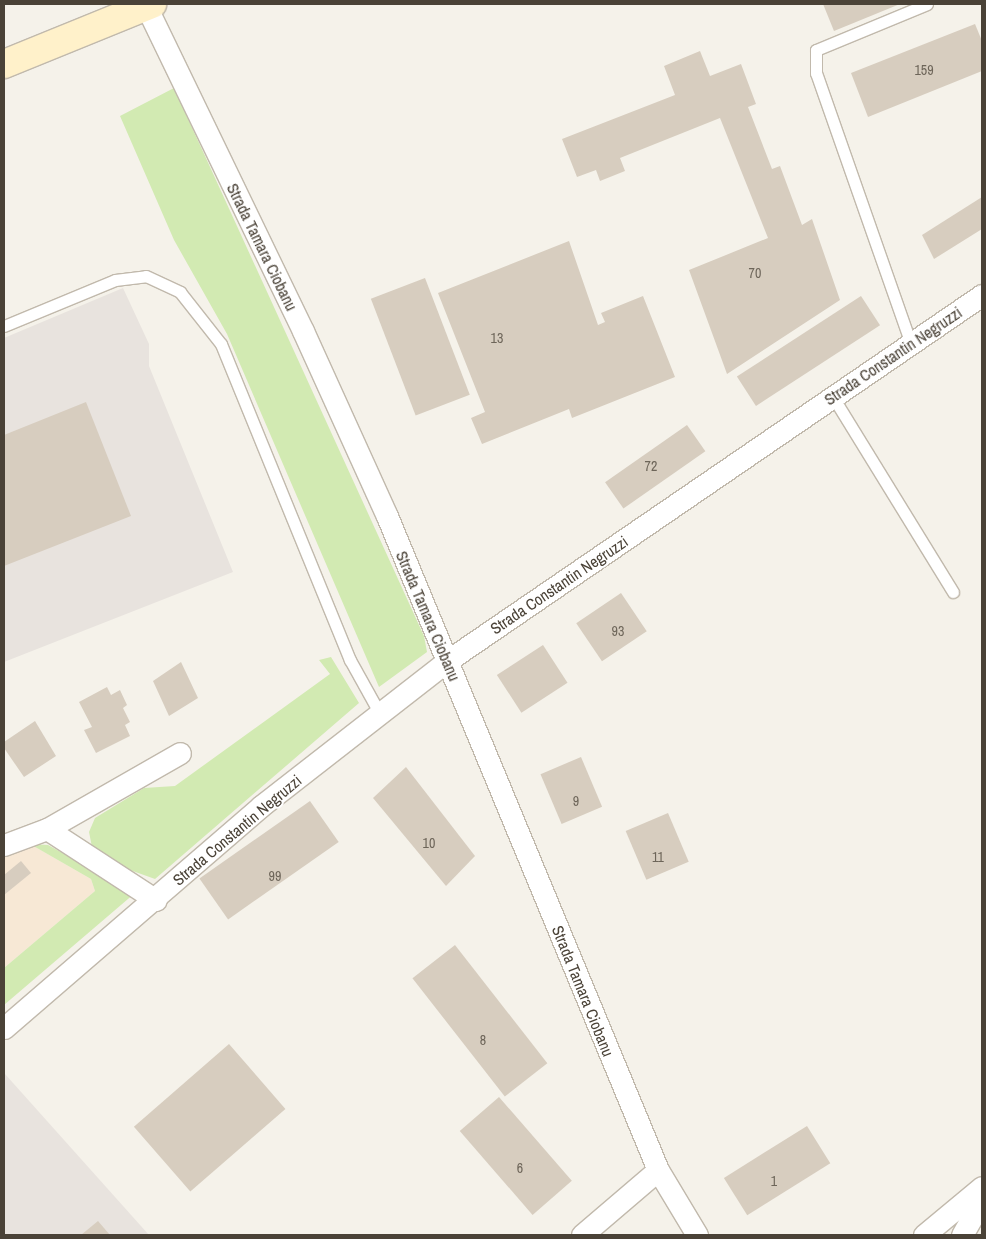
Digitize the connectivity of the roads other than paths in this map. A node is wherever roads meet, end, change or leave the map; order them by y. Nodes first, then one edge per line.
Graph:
1 (927, 4) edge
2 (148, 5) edge
3 (4, 64) edge
4 (982, 295) edge
5 (4, 326) edge
6 (911, 344) junction
7 (833, 397) junction
8 (953, 592) dead end
9 (447, 661) junction
10 (380, 714) junction
11 (180, 753) dead end
12 (47, 829) junction
13 (4, 845) edge
14 (156, 900) junction
15 (4, 1028) edge
16 (658, 1170) junction
17 (982, 1188) edge
18 (982, 1200) edge
19 (582, 1235) edge
20 (696, 1235) edge
21 (924, 1235) edge
22 (962, 1235) edge

1 - 6 lane
2 - 3 main road
2 - 9 street, Strada Tamara Ciobanu
4 - 6 street, Strada Constantin Negruzzi
5 - 10 lane
6 - 7 street, Strada Constantin Negruzzi
7 - 8 lane
7 - 9 street, Strada Constantin Negruzzi
9 - 10 street, Strada Constantin Negruzzi
9 - 16 street, Strada Tamara Ciobanu
10 - 14 street, Strada Constantin Negruzzi
11 - 12 street
12 - 13 street
12 - 14 street
14 - 15 street, Strada Constantin Negruzzi
16 - 19 street
16 - 20 street, Strada Tamara Ciobanu
17 - 21 street
18 - 22 street

